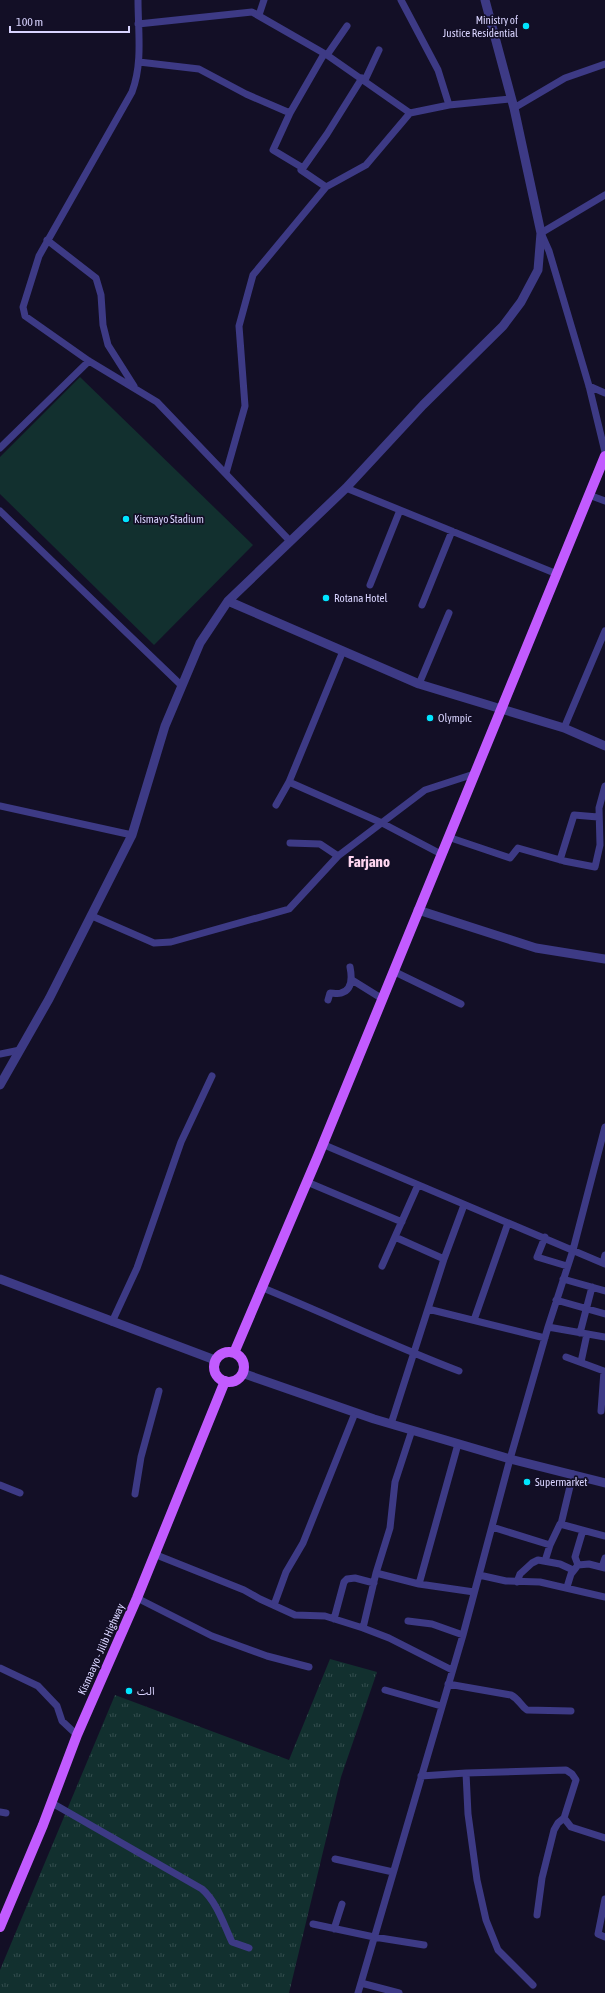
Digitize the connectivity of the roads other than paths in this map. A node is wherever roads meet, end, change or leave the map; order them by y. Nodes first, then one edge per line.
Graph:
1 (138, 0) edge
2 (264, 0) edge
3 (401, 0) edge
4 (486, 0) edge
5 (259, 15) junction
6 (138, 24) junction
7 (347, 26) dead end
8 (379, 50) dead end
9 (326, 54) junction
10 (139, 62) junction
11 (605, 64) edge
12 (363, 79) junction
13 (513, 104) junction
14 (449, 105) junction
15 (290, 113) junction
16 (410, 113) junction
17 (303, 168) junction
18 (326, 187) junction
19 (605, 195) edge
20 (541, 232) junction
21 (47, 240) junction
22 (89, 361) junction
23 (589, 386) junction
24 (135, 388) junction
25 (605, 393) edge
26 (0, 448) edge
27 (605, 452) edge
28 (605, 456) edge
29 (226, 473) junction
30 (346, 488) junction
31 (589, 495) junction
32 (605, 501) edge
33 (400, 510) junction
34 (0, 511) edge
35 (452, 531) junction
36 (290, 540) junction
37 (557, 574) junction
38 (370, 585) dead end
39 (228, 601) junction
40 (422, 605) dead end
41 (449, 613) dead end
42 (605, 631) edge
43 (343, 651) junction
44 (419, 684) junction
45 (182, 686) junction
46 (502, 708) junction
47 (564, 728) junction
48 (605, 746) edge
49 (474, 774) junction
50 (289, 782) junction
51 (605, 786) edge
52 (276, 805) dead end
53 (0, 806) edge
54 (598, 817) junction
55 (382, 823) junction
56 (132, 835) junction
57 (448, 837) junction
58 (290, 843) dead end
59 (441, 854) junction
60 (338, 856) junction
61 (560, 860) junction
62 (418, 910) junction
63 (92, 916) junction
64 (605, 959) edge
65 (350, 967) dead end
66 (393, 971) junction
67 (352, 980) junction
68 (381, 998) junction
69 (328, 1000) dead end
70 (461, 1004) dead end
71 (20, 1050) junction
72 (0, 1054) edge
73 (212, 1076) dead end
74 (0, 1085) edge
75 (605, 1127) edge
76 (603, 1140) edge
77 (322, 1144) junction
78 (307, 1182) junction
79 (418, 1186) junction
80 (464, 1205) junction
81 (402, 1222) junction
82 (508, 1223) junction
83 (395, 1237) junction
84 (544, 1237) junction
85 (573, 1250) junction
86 (605, 1255) edge
87 (444, 1259) junction
88 (604, 1263) edge
89 (382, 1266) dead end
90 (567, 1266) junction
91 (0, 1279) edge
92 (563, 1279) junction
93 (592, 1287) junction
94 (262, 1288) junction
95 (605, 1291) edge
96 (556, 1300) junction
97 (428, 1309) junction
98 (586, 1309) junction
99 (605, 1314) edge
100 (474, 1320) junction
101 (112, 1322) junction
102 (548, 1327) junction
103 (583, 1334) junction
104 (605, 1336) edge
105 (545, 1338) junction
106 (234, 1353) junction
107 (414, 1354) junction
108 (566, 1357) dead end
109 (215, 1360) junction
110 (581, 1362) junction
111 (460, 1371) dead end
112 (242, 1373) junction
113 (225, 1381) junction
114 (159, 1390) dead end
115 (601, 1411) dead end
116 (355, 1413) junction
117 (391, 1424) junction
118 (412, 1430) junction
119 (458, 1444) junction
120 (510, 1459) junction
121 (573, 1474) junction
122 (605, 1483) edge
123 (0, 1485) edge
124 (20, 1493) dead end
125 (135, 1494) dead end
126 (561, 1524) junction
127 (492, 1527) junction
128 (583, 1530) junction
129 (605, 1536) edge
130 (550, 1545) junction
131 (154, 1554) junction
132 (605, 1558) edge
133 (545, 1561) junction
134 (576, 1567) junction
135 (604, 1568) edge
136 (376, 1573) junction
137 (479, 1575) junction
138 (517, 1582) junction
139 (374, 1583) junction
140 (419, 1584) junction
141 (567, 1587) junction
142 (474, 1592) junction
143 (605, 1597) edge
144 (137, 1598) junction
145 (274, 1604) junction
146 (334, 1619) junction
147 (408, 1621) dead end
148 (363, 1628) junction
149 (463, 1635) junction
150 (309, 1667) dead end
151 (0, 1668) edge
152 (452, 1670) junction
153 (448, 1684) junction
154 (385, 1690) dead end
155 (441, 1706) junction
156 (571, 1711) dead end
157 (77, 1735) junction
158 (466, 1773) junction
159 (421, 1776) junction
160 (52, 1803) junction
161 (564, 1818) junction
162 (605, 1838) edge
163 (335, 1859) dead end
164 (393, 1872) junction
165 (605, 1899) edge
166 (342, 1904) dead end
167 (537, 1915) dead end
168 (313, 1924) dead end
169 (0, 1927) edge
170 (334, 1929) junction
171 (605, 1937) edge
172 (374, 1938) junction
173 (424, 1946) dead end
174 (249, 1948) dead end
175 (361, 1983) junction
176 (533, 1985) dead end
177 (358, 1993) edge
178 (399, 1993) edge

1 - 6 street
2 - 5 street
3 - 14 street
4 - 13 street
5 - 6 street
5 - 9 street
6 - 10 street
7 - 9 street
8 - 12 street
9 - 12 street
9 - 15 street
10 - 15 street
10 - 21 street
11 - 13 street
12 - 16 street
12 - 17 street
13 - 14 street
13 - 20 street
14 - 16 street
15 - 17 street
16 - 18 street
17 - 18 street
18 - 29 street
19 - 20 street
20 - 23 street
20 - 30 street
21 - 22 street
21 - 24 street
22 - 24 street
22 - 26 street
23 - 25 street
23 - 27 street
24 - 29 street
28 - 31 main road
29 - 36 street
30 - 33 street
30 - 36 street
31 - 32 street
31 - 37 main road
33 - 35 street
33 - 38 street
34 - 45 street
35 - 37 street
35 - 40 street
36 - 39 street
37 - 46 main road
39 - 43 street
39 - 45 street
41 - 44 street
42 - 47 street
43 - 44 street
43 - 50 street
44 - 46 street
45 - 56 street
46 - 47 street
46 - 49 main road
47 - 48 street
49 - 55 street
49 - 57 main road
50 - 52 street
50 - 55 street
51 - 54 street
53 - 56 street
54 - 61 street
54 - 61 street
55 - 59 street
55 - 60 street
56 - 63 street
57 - 59 main road
57 - 61 street
58 - 60 street
59 - 62 main road
60 - 63 street
62 - 64 street
62 - 66 main road
63 - 71 street
65 - 67 street
66 - 68 main road
66 - 70 street
67 - 68 street
67 - 69 street
68 - 77 main road
71 - 72 street
71 - 74 street
73 - 101 street
75 - 76 street
76 - 85 street
77 - 78 main road
77 - 79 street
78 - 81 street
78 - 94 main road
79 - 80 street
79 - 81 street
80 - 82 street
80 - 87 street
81 - 83 street
82 - 84 street
82 - 100 street
83 - 87 street
83 - 89 street
84 - 85 street
84 - 90 street
85 - 88 street
85 - 90 street
86 - 88 street
87 - 97 street
90 - 92 street
91 - 101 street
92 - 93 street
92 - 96 street
93 - 95 street
93 - 98 street
94 - 106 main road
94 - 107 street
96 - 98 street
96 - 102 street
97 - 100 street
97 - 107 street
98 - 99 street
98 - 103 street
100 - 105 street
101 - 109 street
102 - 103 street
102 - 105 street
103 - 104 street
103 - 110 street
105 - 120 street
106 - 109 main road
106 - 112 main road
107 - 111 street
107 - 117 street
108 - 110 street
109 - 113 main road
110 - 115 street
112 - 113 main road
112 - 116 street
113 - 131 main road, Kismaayo - Jilib Highway
114 - 125 street
116 - 117 street
116 - 145 street
117 - 118 street
118 - 119 street
118 - 136 street
119 - 120 street
119 - 140 street
120 - 121 street
120 - 127 street
121 - 122 street
121 - 126 street
123 - 124 street
126 - 128 street
126 - 130 street
127 - 130 street
127 - 137 street
128 - 129 street
128 - 134 street
130 - 133 street
131 - 144 main road, Kismaayo - Jilib Highway
131 - 145 street
132 - 135 street
133 - 134 street
133 - 138 street
134 - 135 street
134 - 141 street
136 - 139 street
136 - 140 street
137 - 138 street
137 - 142 street
138 - 141 street
139 - 146 street
139 - 148 street
140 - 142 street
141 - 143 street
142 - 149 street
144 - 150 street
144 - 157 main road, Kismaayo - Jilib Highway
145 - 146 street
146 - 148 street
147 - 149 street
148 - 152 street
149 - 152 street
151 - 157 street
152 - 153 street
153 - 155 street
153 - 156 street
154 - 155 street
155 - 159 street
157 - 160 main road, Kismaayo - Jilib Highway
158 - 159 street
158 - 161 street
158 - 176 street
159 - 164 street
160 - 169 main road, Kismaayo - Jilib Highway
160 - 174 street
161 - 162 street
161 - 167 street
163 - 164 street
164 - 172 street
165 - 171 street
166 - 170 street
168 - 170 street
170 - 172 street
172 - 173 street
172 - 175 street
175 - 177 street
175 - 178 street

